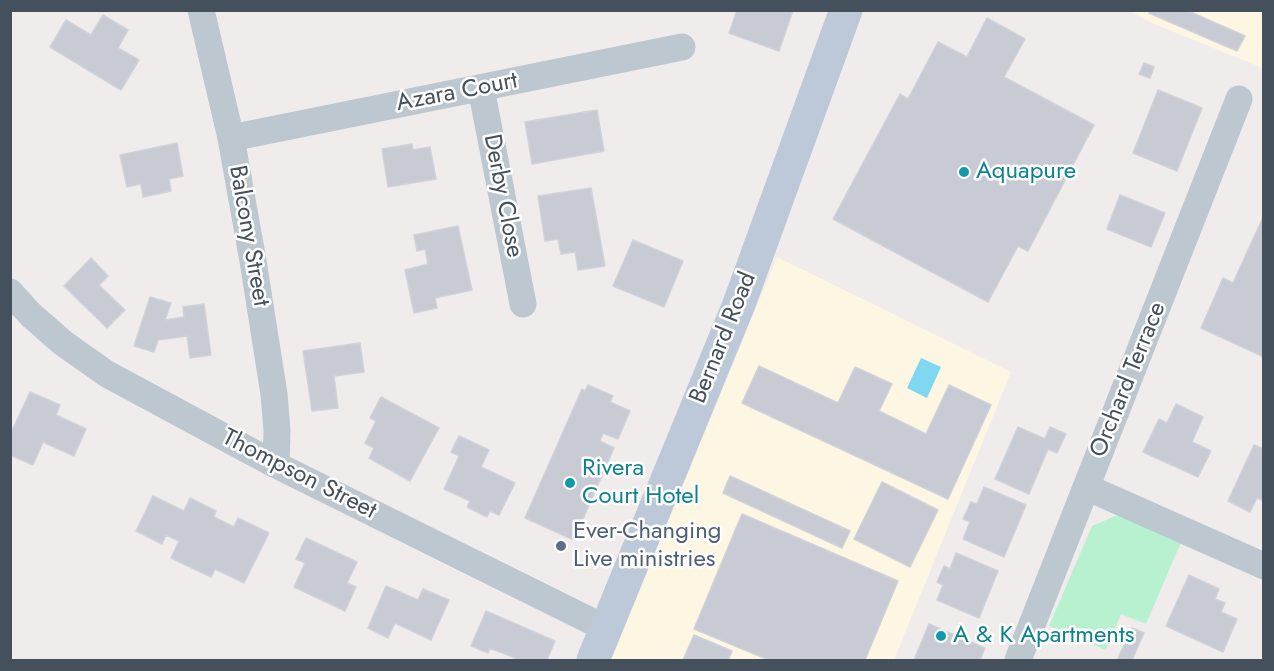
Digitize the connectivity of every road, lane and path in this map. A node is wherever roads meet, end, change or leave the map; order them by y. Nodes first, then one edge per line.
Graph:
1 (201, 10) edge
2 (846, 10) edge
3 (682, 48) dead end
4 (481, 88) junction
5 (1239, 99) dead end
6 (231, 138) junction
7 (10, 292) edge
8 (523, 304) dead end
9 (276, 465) junction
10 (1086, 487) junction
11 (1263, 566) edge
12 (607, 629) junction
13 (593, 660) edge
14 (1018, 660) edge

1 - 6 street, Balcony Street
2 - 12 main road, Bernard Road
3 - 4 street, Azara Court
4 - 6 street, Azara Court
4 - 8 street, Derby Close
5 - 10 street, Orchard Terrace
6 - 9 street, Balcony Street
7 - 9 street, Thompson Street
9 - 12 street, Thompson Street
10 - 11 street
10 - 14 street, Orchard Terrace
12 - 13 main road, Bernard Road

